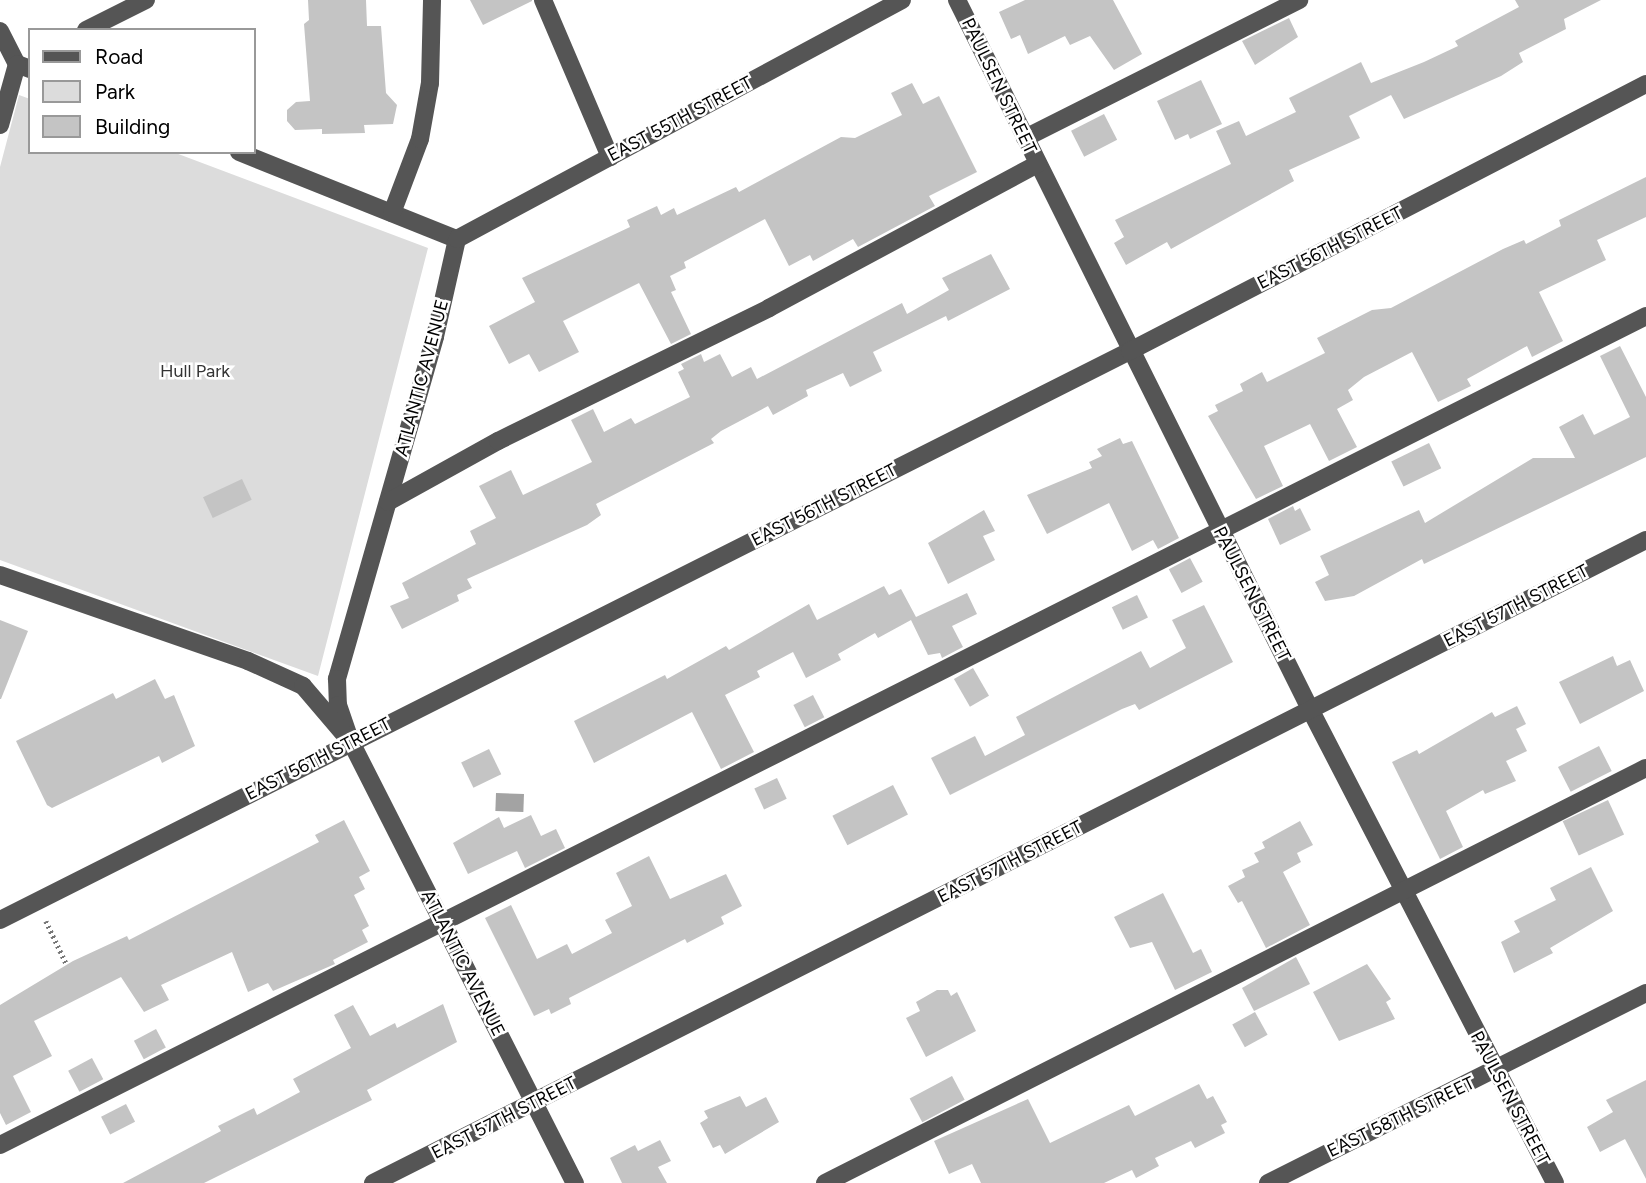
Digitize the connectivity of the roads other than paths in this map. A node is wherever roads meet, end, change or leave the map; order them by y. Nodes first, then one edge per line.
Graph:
1 (146, 0) edge
2 (432, 0) edge
3 (543, 0) edge
4 (902, 0) edge
5 (957, 0) edge
6 (1299, 0) edge
7 (90, 28) edge
8 (0, 31) edge
9 (25, 63) edge
10 (0, 72) edge
11 (1646, 84) edge
12 (0, 125) edge
13 (1025, 138) junction
14 (244, 154) edge
15 (610, 157) junction
16 (1038, 164) junction
17 (392, 213) junction
18 (457, 239) junction
19 (1646, 316) edge
20 (1130, 351) junction
21 (388, 502) junction
22 (1222, 533) junction
23 (1646, 540) edge
24 (0, 576) edge
25 (1311, 711) junction
26 (351, 742) junction
27 (1646, 768) edge
28 (1403, 891) junction
29 (0, 920) edge
30 (444, 925) junction
31 (1646, 993) edge
32 (1495, 1071) junction
33 (534, 1103) junction
34 (0, 1145) edge
35 (373, 1183) edge
36 (575, 1183) edge
37 (825, 1183) edge
38 (1268, 1183) edge
39 (1555, 1183) edge

1 - 7 street
2 - 17 street
3 - 15 street
4 - 15 street, EAST 55TH STREET
5 - 13 street, PAULSEN STREET
6 - 13 street
8 - 9 street
9 - 10 street
9 - 12 street
11 - 20 street, EAST 56TH STREET
13 - 16 street, PAULSEN STREET
14 - 17 street
15 - 18 street, EAST 55TH STREET
16 - 20 street, PAULSEN STREET
16 - 21 street
17 - 18 street
18 - 21 street, ATLANTIC AVENUE
19 - 22 street
20 - 22 street, PAULSEN STREET
20 - 26 street, EAST 56TH STREET
21 - 26 street, ATLANTIC AVENUE
22 - 25 street, PAULSEN STREET
22 - 30 street
23 - 25 street, EAST 57TH STREET
24 - 26 street, ATLANTIC AVENUE
25 - 28 street, PAULSEN STREET
25 - 33 street, EAST 57TH STREET
26 - 29 street, EAST 56TH STREET
26 - 30 street, ATLANTIC AVENUE
27 - 28 street
28 - 32 street, PAULSEN STREET
28 - 37 street
30 - 33 street, ATLANTIC AVENUE
30 - 34 street
31 - 32 street, EAST 58TH STREET
32 - 38 street, EAST 58TH STREET
32 - 39 street, PAULSEN STREET
33 - 35 street, EAST 57TH STREET
33 - 36 street, ATLANTIC AVENUE

